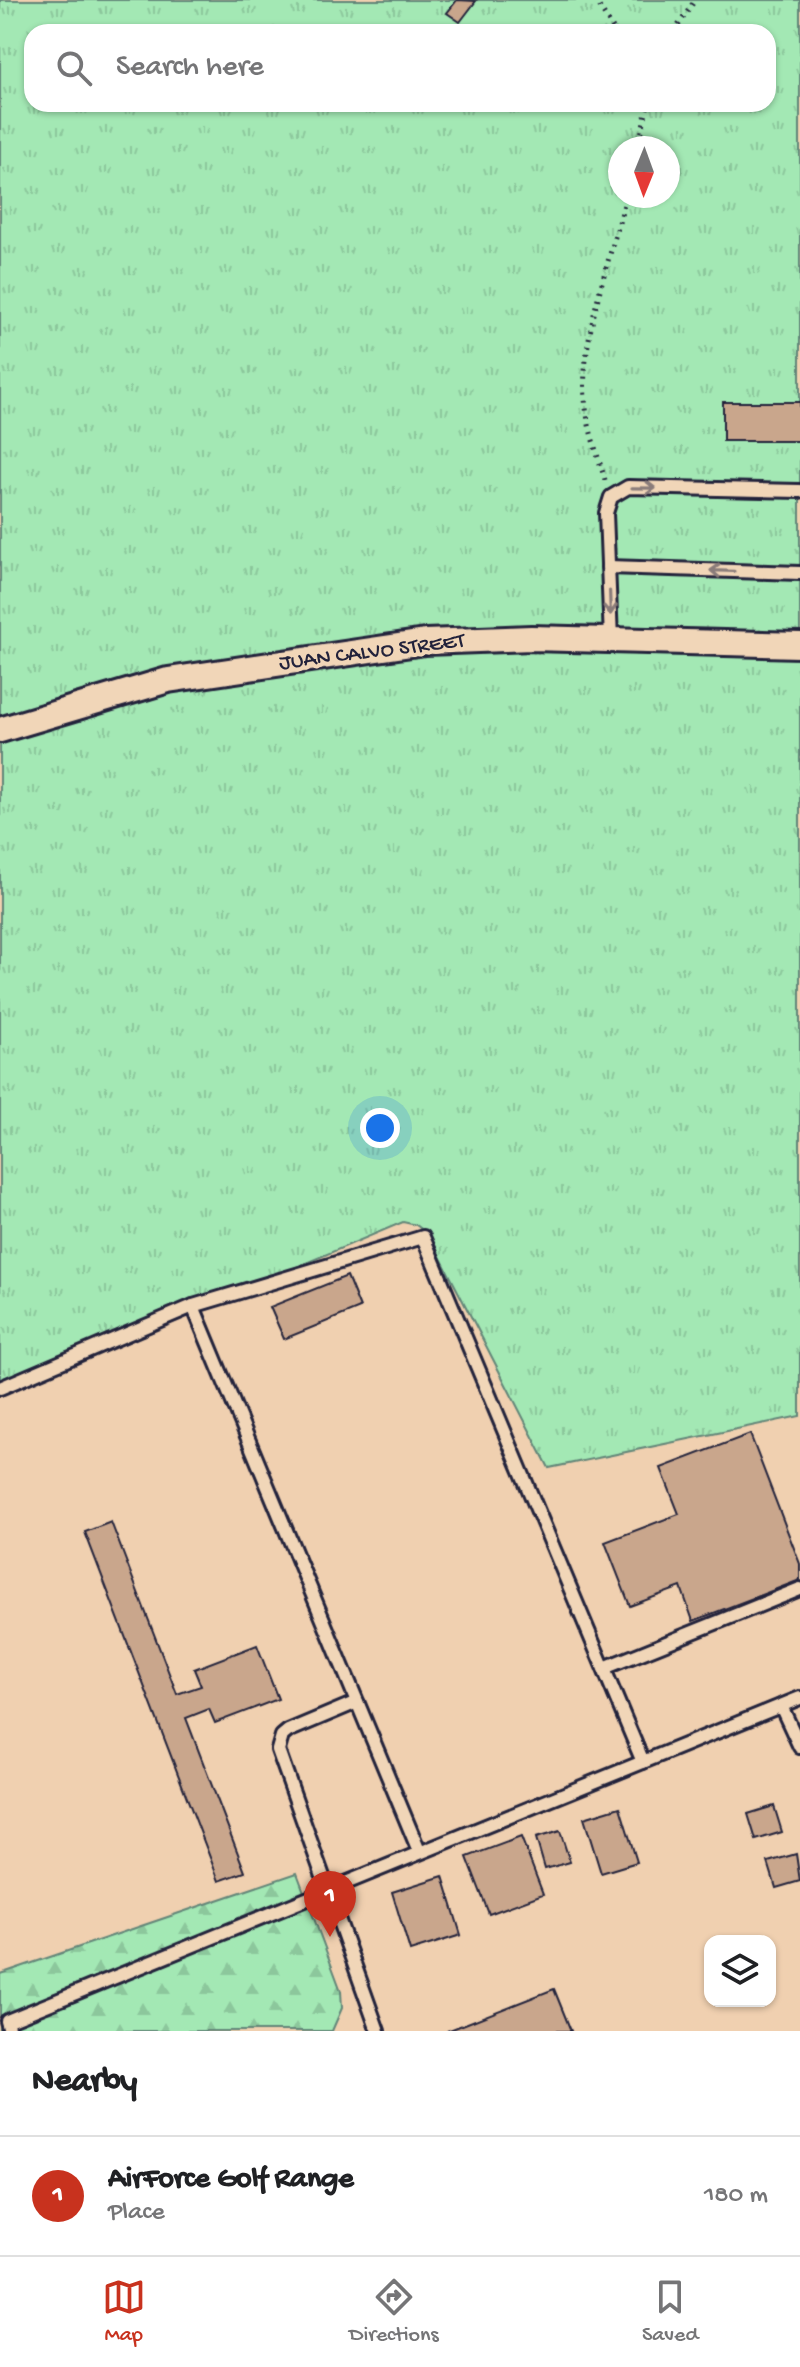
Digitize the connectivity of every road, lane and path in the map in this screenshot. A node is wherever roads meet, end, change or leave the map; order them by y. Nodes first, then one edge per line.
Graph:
1 (595, 0) edge
2 (695, 0) edge
3 (610, 24) edge
4 (679, 24) edge
5 (646, 112) edge
6 (641, 136) edge
7 (623, 208) edge
8 (800, 491) edge
9 (611, 497) junction
10 (608, 567) junction
11 (800, 573) edge
12 (611, 640) junction
13 (800, 645) edge
14 (0, 730) edge
15 (193, 1306) junction
16 (0, 1388) edge
17 (800, 1589) edge
18 (604, 1668) junction
19 (800, 1698) edge
20 (357, 1702) junction
21 (781, 1706) junction
22 (800, 1747) edge
23 (643, 1762) junction
24 (419, 1851) junction
25 (325, 1889) junction
26 (10, 2031) edge
27 (378, 2031) edge

1 - 3 path
2 - 4 path
5 - 6 path
7 - 9 path
9 -> 8 lane
9 - 10 lane
11 -> 10 lane
10 -> 12 lane
12 - 13 street, JUAN CALVO STREET
12 - 14 street, JUAN CALVO STREET
15 - 16 lane
15 - 18 lane
15 - 20 lane
17 - 18 lane
18 - 23 lane
19 - 21 lane
20 - 24 lane
20 - 25 lane
21 - 22 lane
21 - 23 lane
23 - 24 lane
24 - 25 lane
25 - 26 lane
25 - 27 lane

